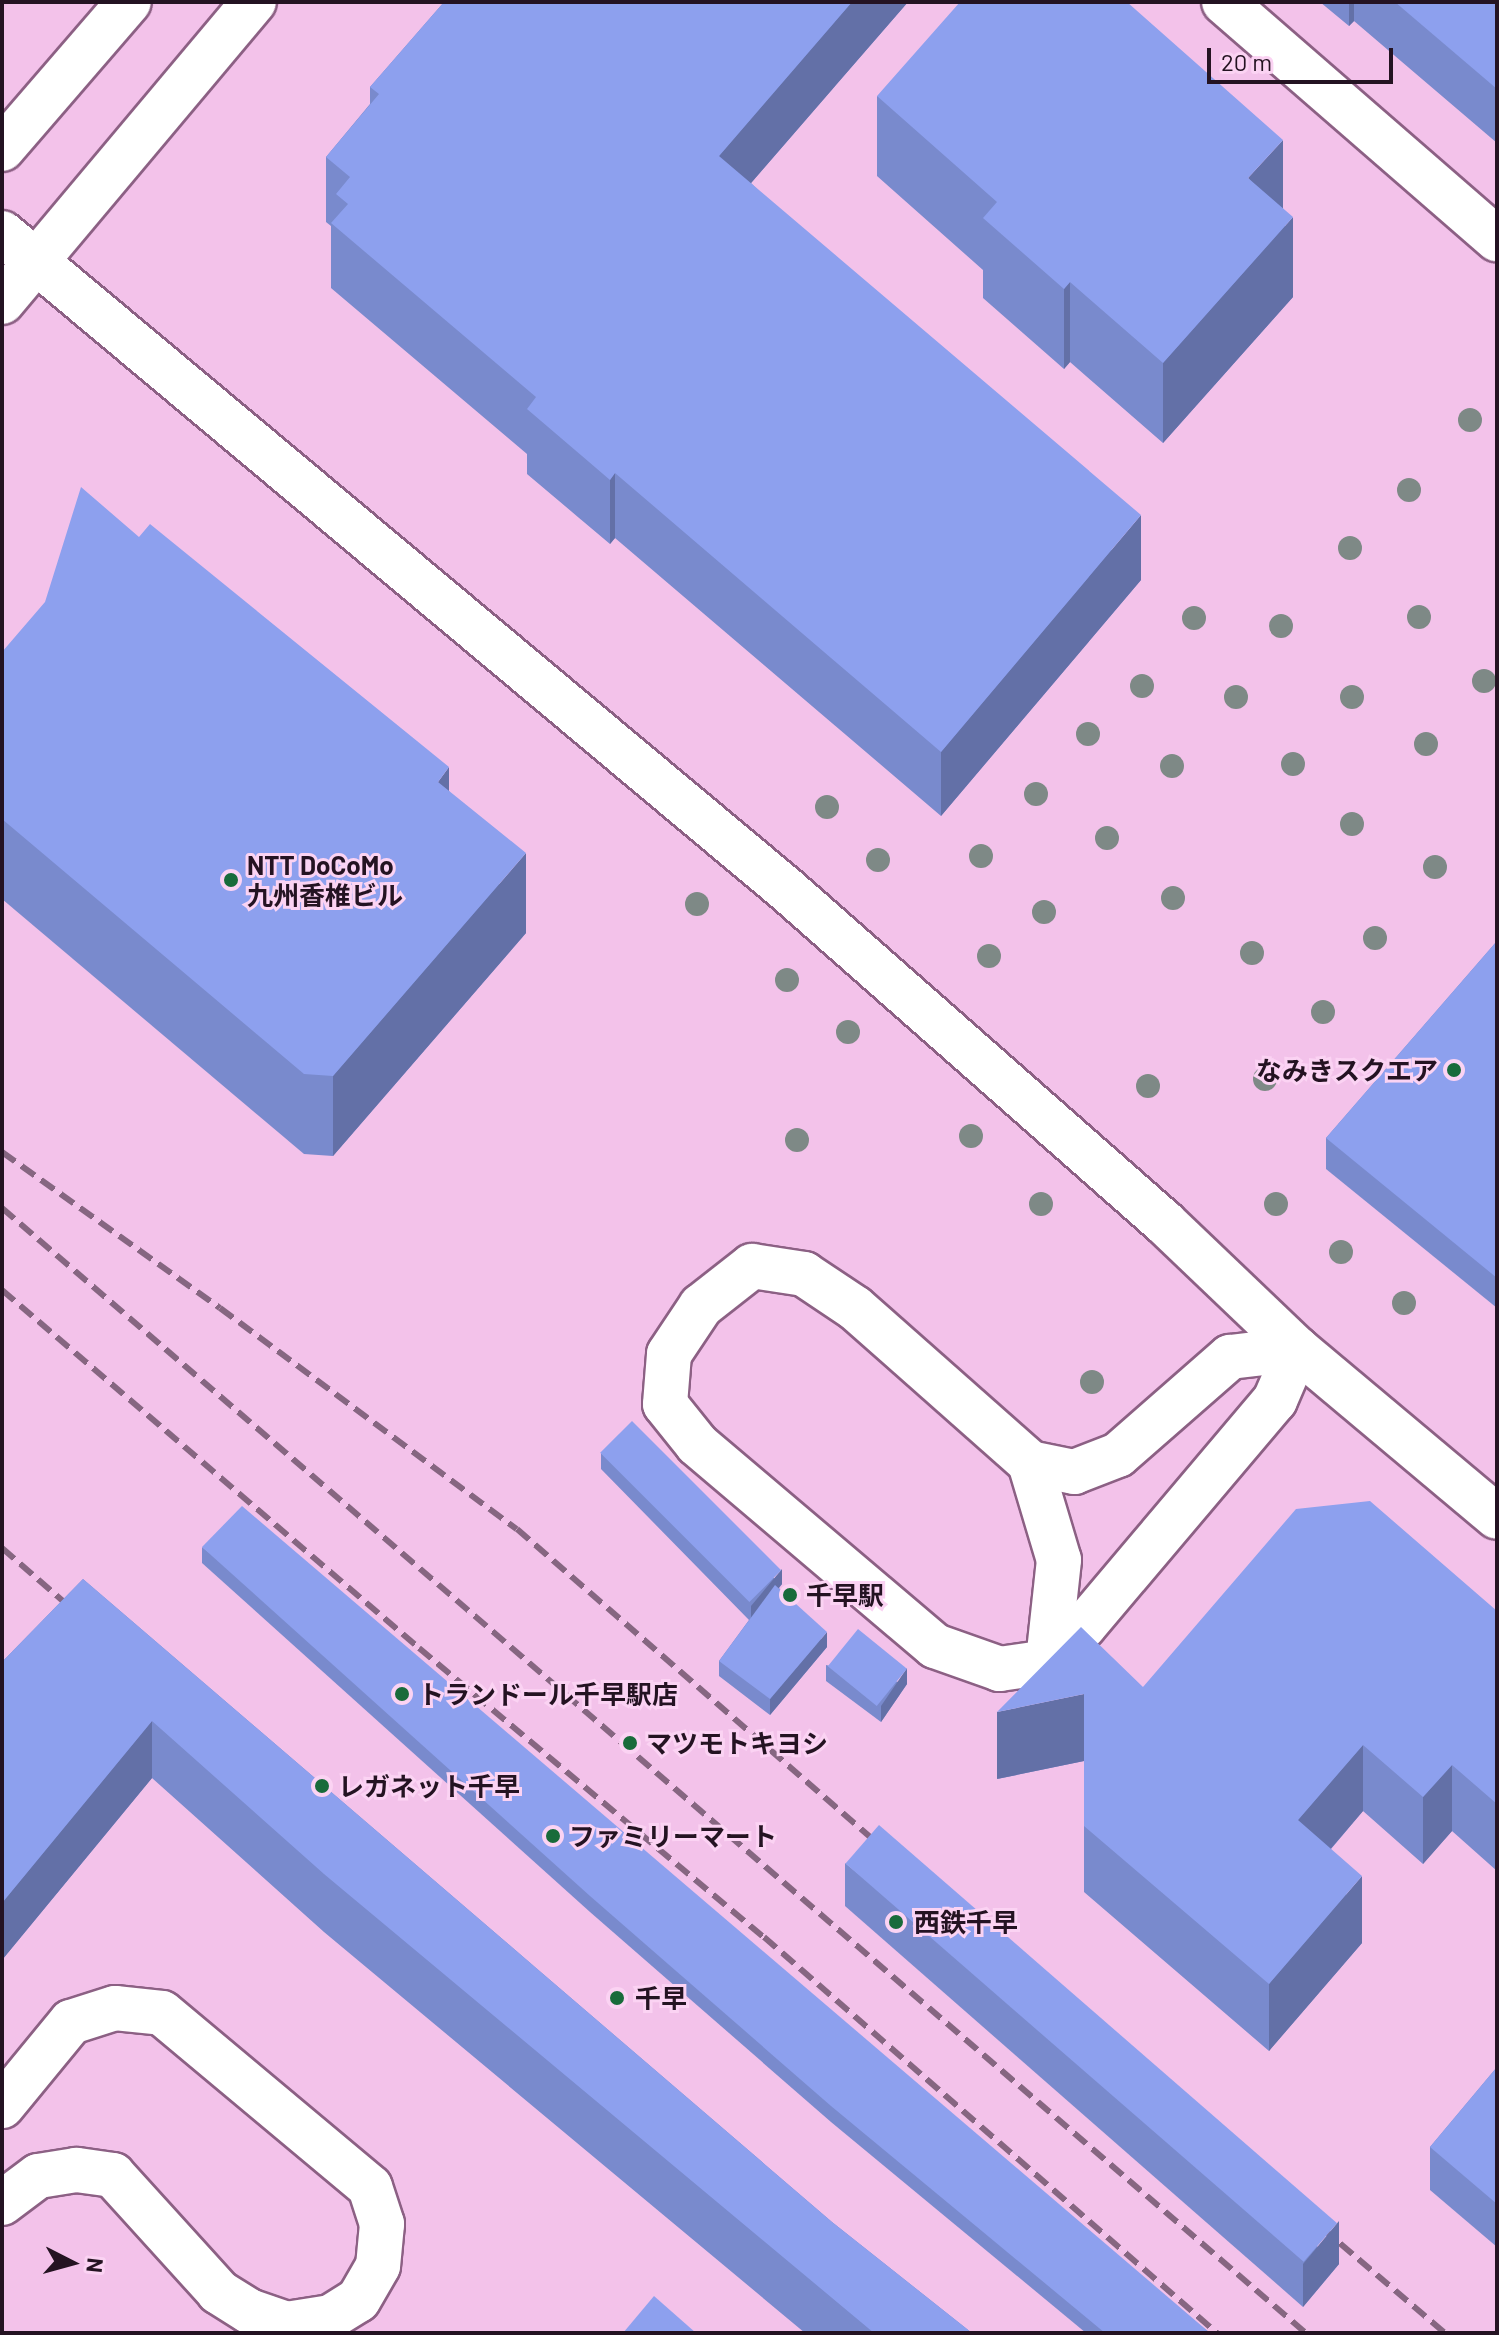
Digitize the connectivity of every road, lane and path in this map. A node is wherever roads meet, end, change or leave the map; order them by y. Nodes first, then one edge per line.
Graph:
1 (129, 2) edge
2 (254, 2) edge
3 (1224, 2) edge
4 (2, 149) edge
5 (2, 233) edge
6 (1497, 239) edge
7 (36, 262) junction
8 (2, 302) edge
9 (1297, 1349) junction
10 (1030, 1463) junction
11 (1497, 1517) edge
12 (1048, 1662) junction
13 (2, 2106) edge
14 (2, 2203) edge

1 - 4 street
2 - 7 street
3 - 6 street
5 - 7 street
7 - 8 street
7 - 9 street
9 - 10 street
9 - 11 street
9 - 12 street
10 - 12 street
10 - 12 street
13 - 14 street

